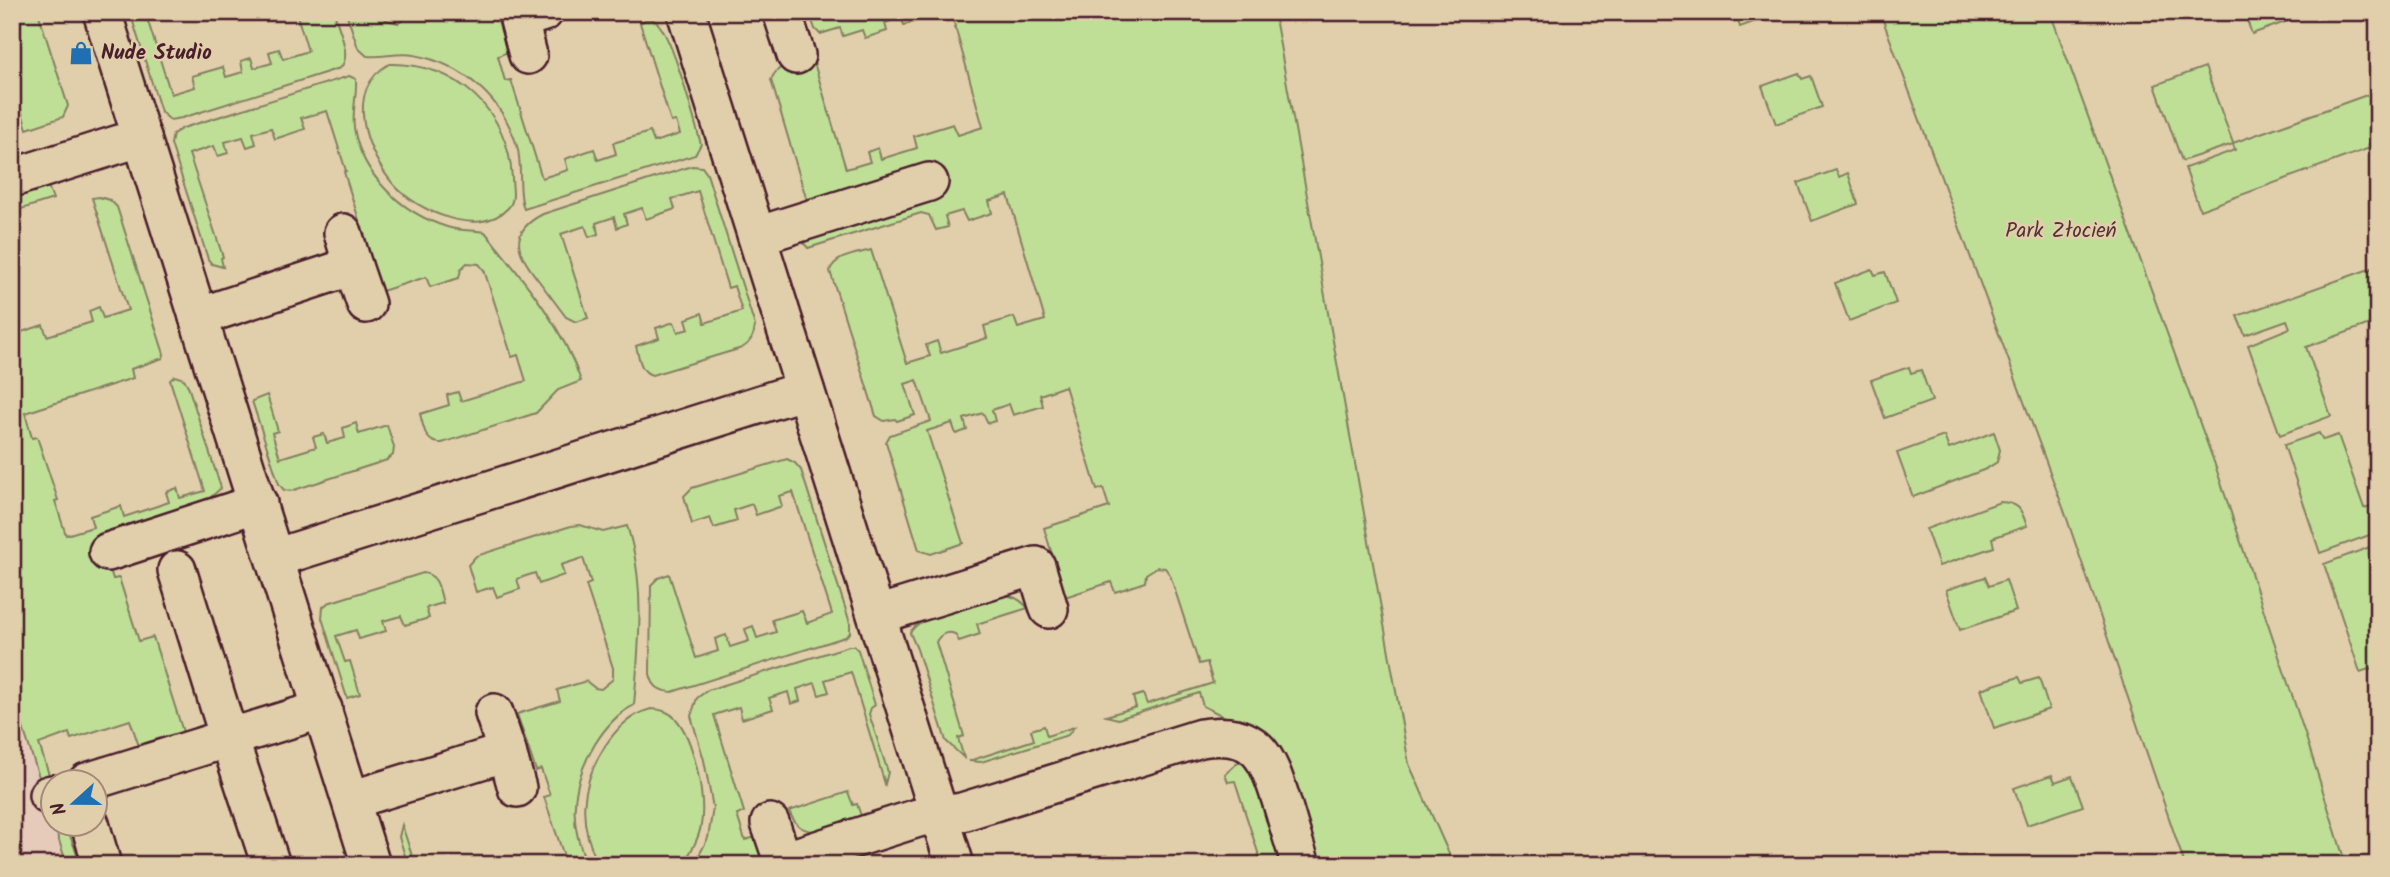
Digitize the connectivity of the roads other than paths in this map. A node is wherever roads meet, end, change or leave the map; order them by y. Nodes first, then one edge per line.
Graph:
1 (102, 12) edge
2 (686, 12) edge
3 (782, 12) edge
4 (796, 55) dead end
5 (142, 137) junction
6 (12, 178) edge
7 (929, 182) dead end
8 (757, 236) junction
9 (366, 304) dead end
10 (198, 317) junction
11 (805, 390) junction
12 (258, 503) junction
13 (108, 552) dead end
14 (275, 558) junction
15 (177, 570) dead end
16 (1049, 609) dead end
17 (877, 615) junction
18 (323, 709) junction
19 (494, 713) dead end
20 (229, 738) junction
21 (507, 752) junction
22 (108, 775) edge
23 (517, 788) dead end
24 (351, 800) junction
25 (940, 815) junction
26 (770, 823) dead end
27 (94, 838) edge
28 (783, 863) edge
29 (102, 865) edge
30 (271, 865) edge
31 (371, 865) edge
32 (955, 865) edge
33 (1301, 865) edge

1 - 5 street
2 - 8 street
3 - 4 street
5 - 6 street
5 - 10 street
7 - 8 street
8 - 11 street
9 - 10 street
10 - 12 street
11 - 14 street
11 - 17 street
12 - 13 street
12 - 14 street
14 - 18 street
15 - 20 street
16 - 17 street
17 - 25 street
18 - 20 street
18 - 24 street
19 - 21 street
20 - 22 street
20 - 30 street
21 - 23 street
21 - 24 street
24 - 31 street
25 - 28 street
25 - 32 street
25 - 33 street
26 - 28 street
27 - 29 street

